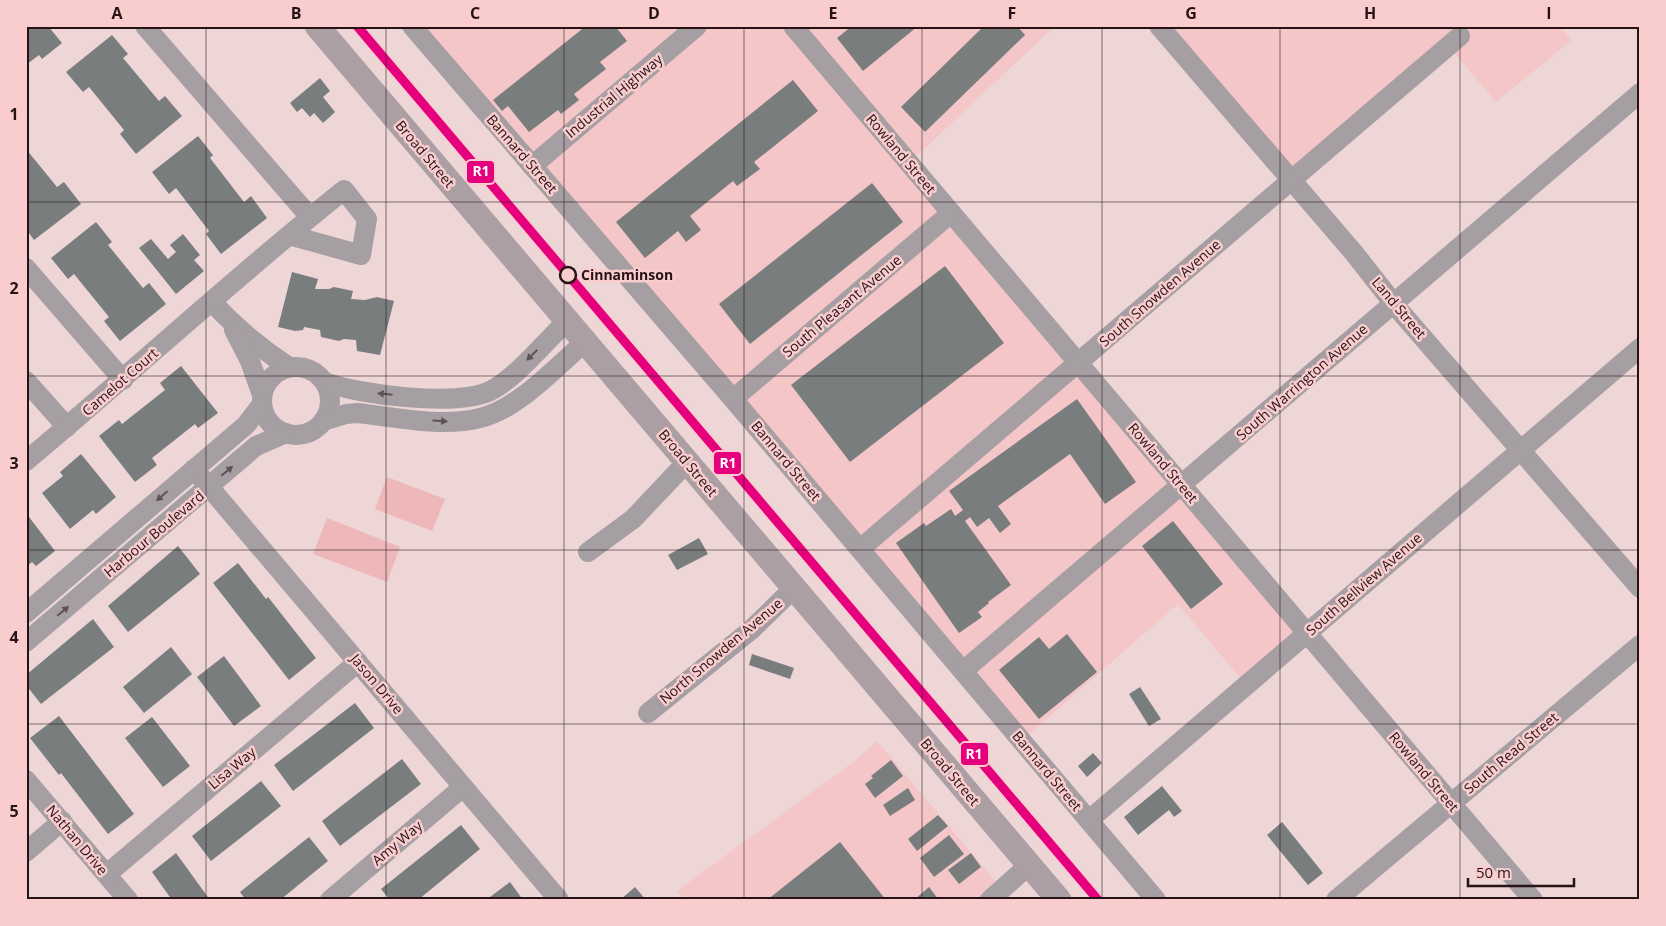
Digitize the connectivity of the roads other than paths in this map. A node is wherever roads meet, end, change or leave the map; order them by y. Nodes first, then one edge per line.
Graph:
1 (144, 26) edge
2 (317, 26) edge
3 (412, 26) edge
4 (697, 26) edge
5 (793, 26) edge
6 (1159, 26) edge
7 (1460, 36) dead end
8 (1640, 93) edge
9 (532, 166) junction
10 (1291, 180) junction
11 (951, 213) junction
12 (310, 217) junction
13 (289, 235) junction
14 (26, 268) edge
15 (212, 302) junction
16 (1394, 303) junction
17 (230, 321) junction
18 (567, 321) junction
19 (585, 342) junction
20 (1640, 348) edge
21 (1078, 363) junction
22 (289, 367) junction
23 (124, 380) junction
24 (26, 381) edge
25 (325, 382) junction
26 (488, 392) junction
27 (262, 399) junction
28 (733, 399) junction
29 (494, 413) junction
30 (323, 421) junction
31 (67, 427) junction
32 (286, 433) junction
33 (1522, 449) junction
34 (26, 461) edge
35 (687, 462) junction
36 (194, 469) junction
37 (1181, 485) junction
38 (210, 486) junction
39 (860, 549) junction
40 (588, 552) dead end
41 (794, 588) junction
42 (1640, 588) edge
43 (26, 613) edge
44 (1307, 633) junction
45 (26, 642) edge
46 (1640, 645) edge
47 (358, 662) junction
48 (963, 672) junction
49 (648, 713) dead end
50 (26, 780) edge
51 (464, 786) junction
52 (1451, 803) junction
53 (1089, 820) junction
54 (62, 821) junction
55 (26, 852) edge
56 (1029, 865) junction
57 (107, 874) junction
58 (128, 900) edge
59 (330, 900) edge
60 (559, 900) edge
61 (990, 900) edge
62 (1059, 900) edge
63 (1156, 900) edge
64 (1336, 900) edge
65 (1533, 900) edge

1 - 12 street
2 - 18 main road, Broad Street
3 - 9 street, Bannard Street
4 - 9 street, Industrial Highway
5 - 11 street, Rowland Street
6 - 10 street, Land Street
7 - 10 street, South Snowden Avenue
8 - 16 street, South Warrington Avenue
9 - 28 street, Bannard Street
10 - 16 street, Land Street
10 - 21 street, South Snowden Avenue
11 - 21 street, Rowland Street
11 - 28 street, South Pleasant Avenue
12 - 13 street, Camelot Court
12 - 13 street, Camelot Court
13 - 15 street, Camelot Court
14 - 23 street
15 - 17 street
15 - 23 street, Camelot Court
16 - 33 street, Land Street
16 - 37 street, South Warrington Avenue
17 - 22 street
17 - 27 street
18 - 19 main road, Broad Street
18 -> 26 street
19 - 29 street, Harbour Boulevard
19 - 35 main road, Broad Street
20 - 33 street, South Bellview Avenue
21 - 37 street, Rowland Street
21 - 39 street, South Snowden Avenue
22 - 25 street
22 - 27 street, Harbour Boulevard
23 - 31 street, Camelot Court
24 - 31 street
26 -> 25 street
25 - 30 street
26 - 29 street
27 - 32 street
27 - 36 street, Harbour Boulevard
28 - 39 street, Bannard Street
30 -> 29 street, Harbour Boulevard
30 - 32 street, Harbour Boulevard
31 - 34 street, Camelot Court
38 -> 32 street, Harbour Boulevard
33 - 42 street, Land Street
33 - 44 street, South Bellview Avenue
35 - 40 street
35 - 41 main road, Broad Street
36 - 38 street, Jason Drive
36 -> 43 street, Harbour Boulevard
37 - 44 street, Rowland Street
37 - 48 street, South Warrington Avenue
45 -> 38 street, Harbour Boulevard
38 - 47 street, Jason Drive
39 - 48 street, Bannard Street
41 - 49 street, North Snowden Avenue
41 - 56 main road, Broad Street
44 - 52 street, Rowland Street
44 - 53 street, South Bellview Avenue
46 - 52 street, South Read Street
47 - 51 street, Jason Drive
47 - 57 street, Lisa Way
48 - 53 street, Bannard Street
50 - 54 street, Nathan Drive
51 - 59 street, Amy Way
51 - 60 street, Jason Drive
52 - 64 street, South Read Street
52 - 65 street, Rowland Street
53 - 63 street, Bannard Street
54 - 55 street
54 - 57 street, Nathan Drive
56 - 61 street
56 - 62 main road, Broad Street
57 - 58 street, Nathan Drive

